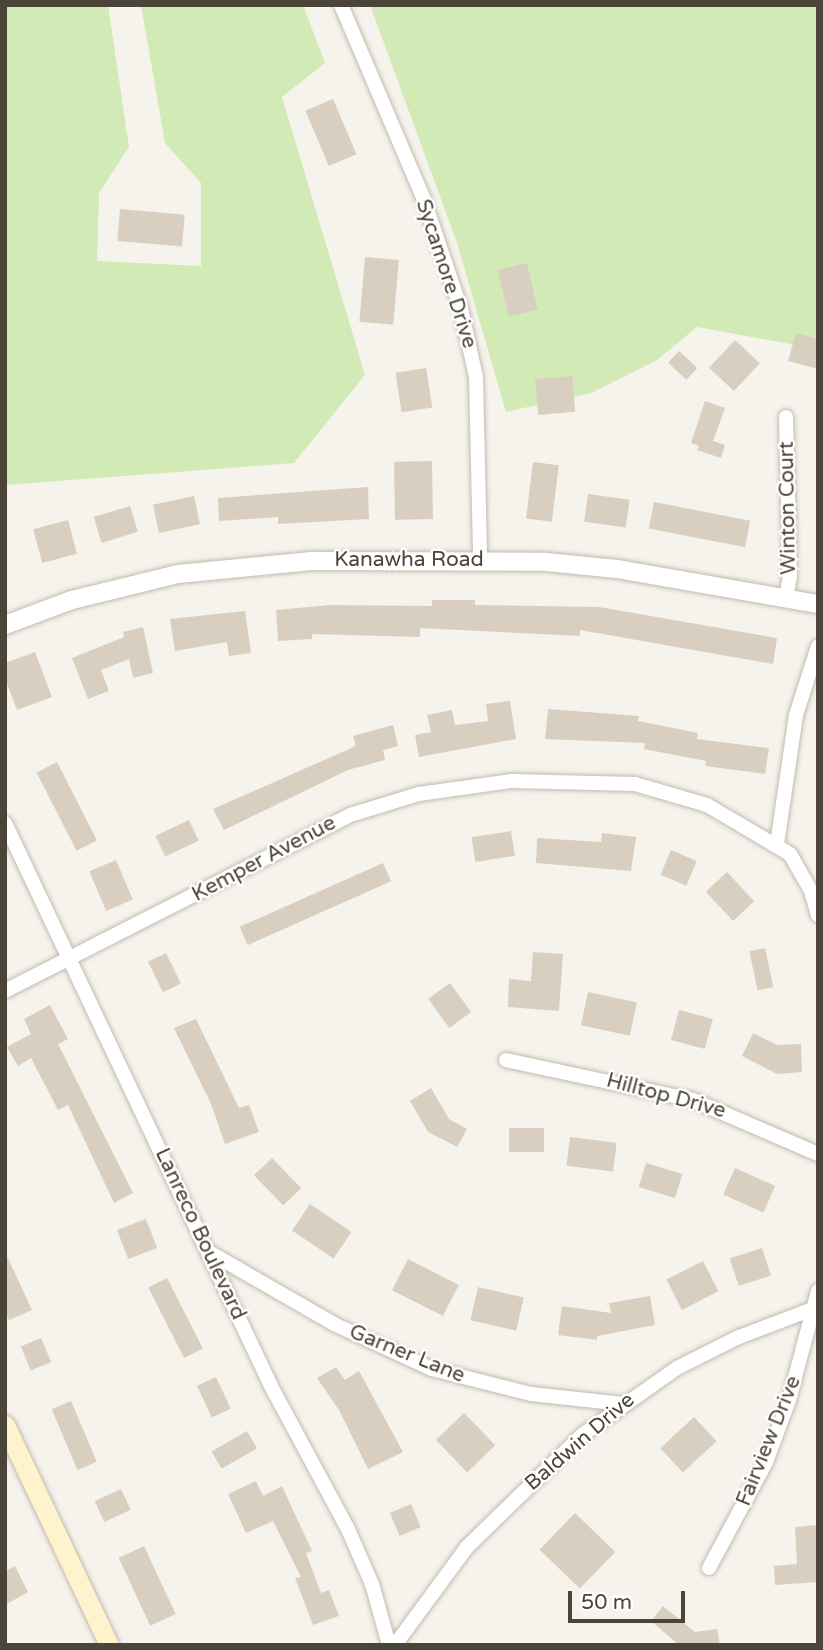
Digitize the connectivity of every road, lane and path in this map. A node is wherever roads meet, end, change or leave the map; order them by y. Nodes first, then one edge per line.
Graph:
1 (341, 5) edge
2 (786, 417) dead end
3 (480, 558) junction
4 (786, 599) junction
5 (818, 604) edge
6 (5, 625) edge
7 (818, 646) edge
8 (5, 823) edge
9 (777, 844) junction
10 (818, 915) edge
11 (68, 960) junction
12 (5, 991) edge
13 (506, 1059) dead end
14 (818, 1154) edge
15 (209, 1252) junction
16 (818, 1291) edge
17 (816, 1308) edge
18 (622, 1404) junction
19 (5, 1424) edge
20 (709, 1568) dead end
21 (109, 1645) edge
22 (389, 1645) edge
23 (395, 1645) edge

1 - 3 street, Sycamore Drive
2 - 4 street, Winton Court
3 - 4 street, Kanawha Road
3 - 6 street, Kanawha Road
4 - 5 street, Kanawha Road
7 - 9 street
8 - 11 street, Lanreco Boulevard
9 - 10 street, Kemper Avenue
9 - 11 street, Kemper Avenue
11 - 12 street, Kemper Avenue
11 - 15 street, Lanreco Boulevard
13 - 14 street, Hilltop Drive
15 - 18 street, Garner Lane
15 - 22 street, Lanreco Boulevard
16 - 17 street
17 - 18 street, Baldwin Drive
17 - 20 street, Fairview Drive
18 - 23 street, Baldwin Drive
19 - 21 main road

